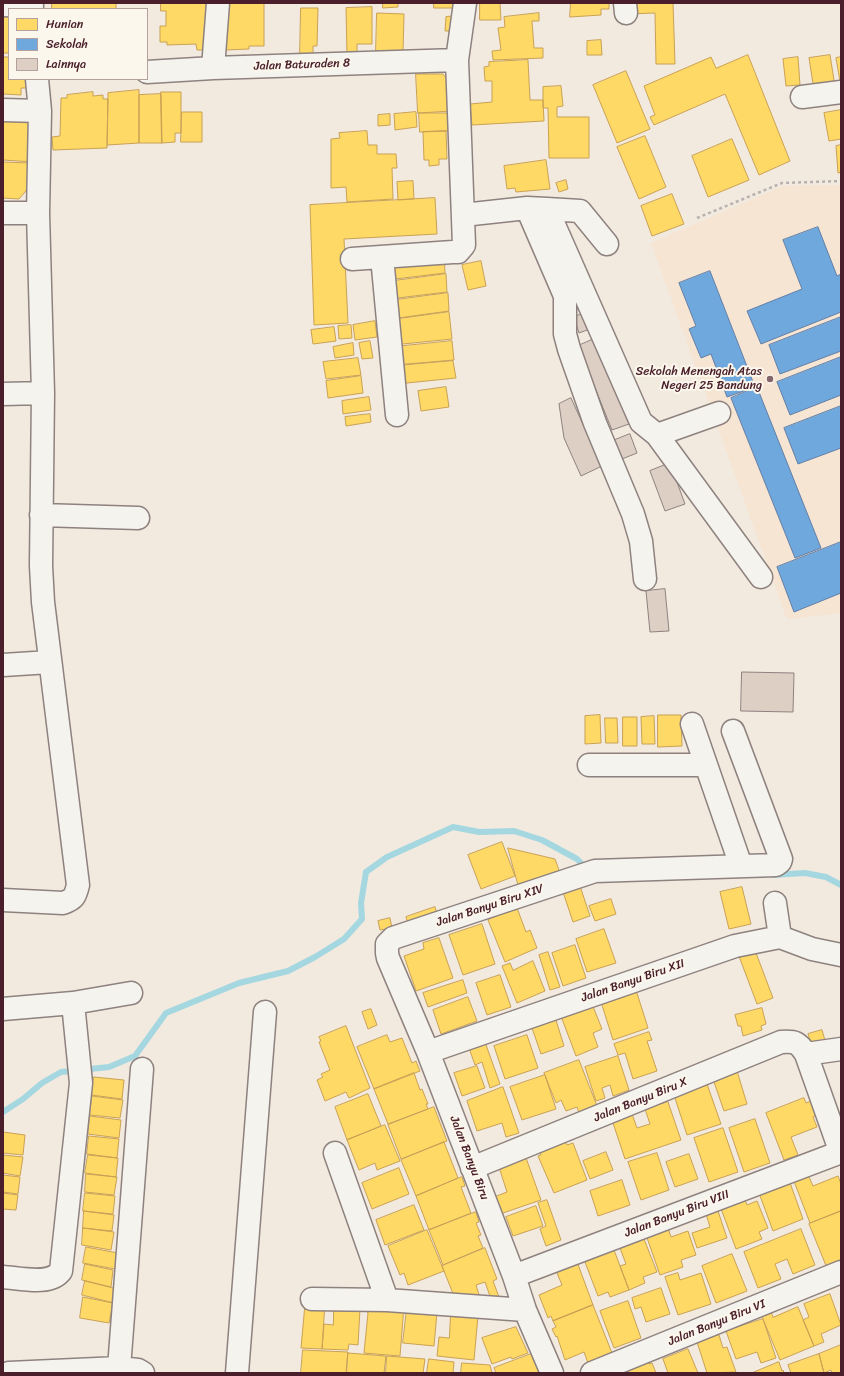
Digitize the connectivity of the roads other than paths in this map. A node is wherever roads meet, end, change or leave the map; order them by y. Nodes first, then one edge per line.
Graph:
1 (218, 3) edge
2 (465, 3) edge
3 (3, 6) edge
4 (32, 6) edge
5 (457, 60) junction
6 (213, 68) junction
7 (148, 72) edge
8 (38, 80) edge
9 (841, 92) edge
10 (802, 97) dead end
11 (3, 110) edge
12 (40, 111) junction
13 (537, 208) junction
14 (3, 213) edge
15 (38, 213) junction
16 (463, 215) junction
17 (607, 244) dead end
18 (382, 257) junction
19 (352, 259) dead end
20 (43, 393) junction
21 (3, 394) edge
22 (719, 413) dead end
23 (397, 415) dead end
24 (657, 435) junction
25 (41, 515) junction
26 (138, 518) dead end
27 (761, 577) dead end
28 (645, 579) dead end
29 (50, 662) junction
30 (3, 665) edge
31 (692, 724) dead end
32 (733, 731) dead end
33 (589, 765) dead end
34 (706, 765) junction
35 (741, 866) junction
36 (3, 900) edge
37 (775, 903) dead end
38 (780, 937) junction
39 (388, 944) joint
40 (841, 955) edge
41 (131, 993) dead end
42 (73, 1003) junction
43 (3, 1009) edge
44 (265, 1012) dead end
45 (841, 1049) edge
46 (428, 1052) junction
47 (806, 1054) junction
48 (142, 1069) dead end
49 (841, 1152) edge
50 (335, 1153) dead end
51 (472, 1168) junction
52 (841, 1272) edge
53 (514, 1276) junction
54 (3, 1277) edge
55 (312, 1299) dead end
56 (387, 1300) junction
57 (525, 1310) junction
58 (119, 1368) junction
59 (9, 1373) edge
60 (143, 1373) edge
61 (237, 1373) edge
62 (552, 1373) edge
63 (592, 1373) edge

1 - 6 street
2 - 5 street
3 - 4 street
5 - 6 street, Jalan Baturaden 8
5 - 16 street
6 - 7 street, Jalan Baturaden 8
8 - 12 street
9 - 10 street
11 - 12 street
12 - 15 street
13 - 16 street
13 - 17 street
13 - 24 street
13 - 28 street
14 - 15 street
15 - 20 street
16 - 18 street
18 - 19 street
18 - 23 street
20 - 21 street
20 - 25 street
22 - 24 street
24 - 27 street
25 - 26 street
25 - 29 street
29 - 30 street
29 - 36 street
31 - 34 street
32 - 35 street, Jalan Banyu Biru XIV
33 - 34 street
34 - 35 street
35 - 39 street, Jalan Banyu Biru XIV
37 - 38 street
38 - 40 street
38 - 46 street, Jalan Banyu Biru XII
39 - 46 street, Jalan Banyu Biru
41 - 42 street
42 - 43 street
42 - 54 street
44 - 61 street
45 - 47 street
46 - 51 street, Jalan Banyu Biru
47 - 49 street
47 - 51 street, Jalan Banyu Biru X
48 - 58 street
49 - 53 street, Jalan Banyu Biru VIII
50 - 56 street
51 - 53 street, Jalan Banyu Biru
52 - 63 street, Jalan Banyu Biru VI
53 - 57 street, Jalan Banyu Biru
55 - 56 street
56 - 57 street
57 - 62 street, Jalan Banyu Biru
58 - 59 street
58 - 60 street

